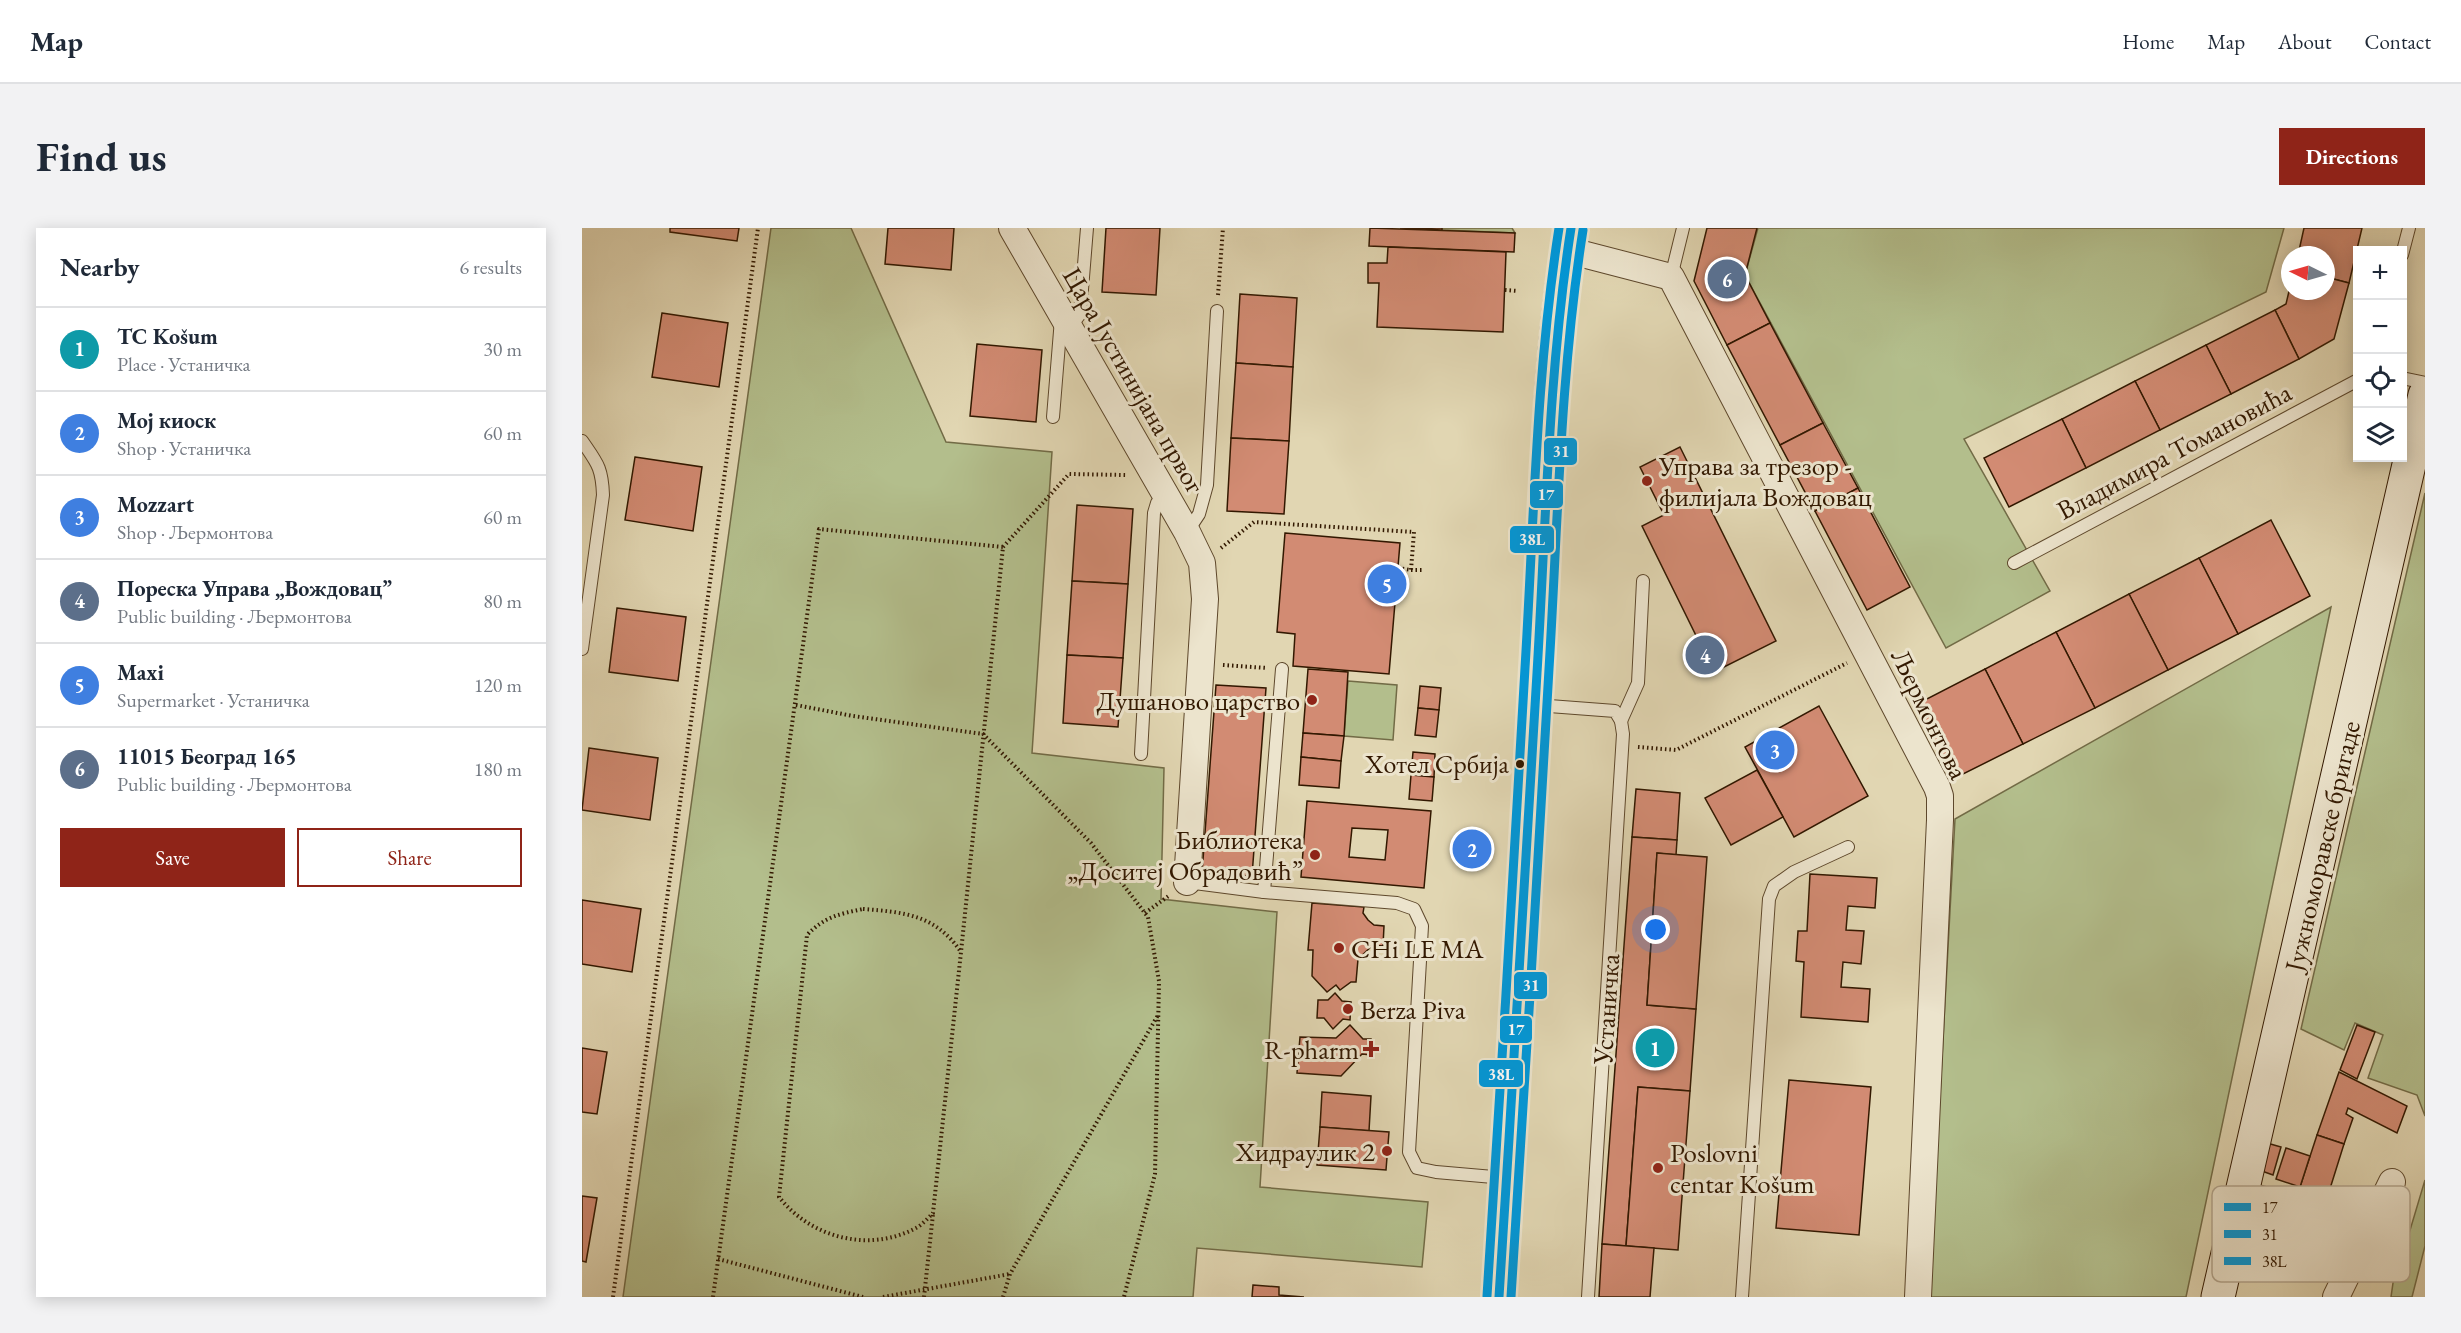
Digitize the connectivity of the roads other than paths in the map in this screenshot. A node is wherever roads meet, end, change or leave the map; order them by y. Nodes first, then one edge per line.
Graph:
1 (1012, 228) edge
2 (1088, 228) edge
3 (1683, 228) edge
4 (2409, 228) edge
5 (1564, 235) edge
6 (2405, 246) edge
7 (1671, 277) junction
8 (1217, 311) road end
9 (1065, 320) junction
10 (2407, 379) edge
11 (2353, 383) edge
12 (2425, 383) edge
13 (2425, 394) edge
14 (1053, 417) dead end
15 (582, 441) edge
16 (1166, 493) junction
17 (1187, 532) junction
18 (2014, 563) dead end
19 (1643, 581) dead end
20 (582, 648) edge
21 (1282, 669) road end
22 (1535, 705) junction
23 (1621, 721) junction
24 (1141, 754) dead end
25 (1848, 847) dead end
26 (1187, 882) joint
27 (1264, 892) junction
28 (1506, 1179) junction
29 (2392, 1182) dead end
30 (2244, 1186) edge
31 (2390, 1186) edge
32 (2221, 1282) edge
33 (2343, 1282) edge
34 (1499, 1297) edge
35 (1588, 1297) edge
36 (1742, 1297) edge
37 (1918, 1297) edge
38 (2218, 1297) edge
39 (2336, 1297) edge

1 - 9 street, Цара Јустинијана првог
2 - 9 lane
3 - 7 lane
4 - 6 lane
5 - 7 street
5 - 22 main road
7 - 37 street, Љермонтова
8 - 17 lane
9 - 14 lane
9 - 16 street, Цара Јустинијана првог
10 - 12 lane
11 - 18 lane, Владимира Томановића
13 - 30 main road, Јужноморавске бригаде
15 - 20 lane
16 - 17 street, Цара Јустинијана првог
16 - 24 lane
17 - 26 street, Цара Јустинијана првог
19 - 23 lane, Устаничка
21 - 27 lane
22 - 23 lane
22 - 28 main road
23 - 35 lane, Устаничка
25 - 36 lane
26 - 27 lane
27 - 28 lane
28 - 34 main road
29 - 31 street
32 - 38 main road, Јужноморавске бригаде
33 - 39 street

